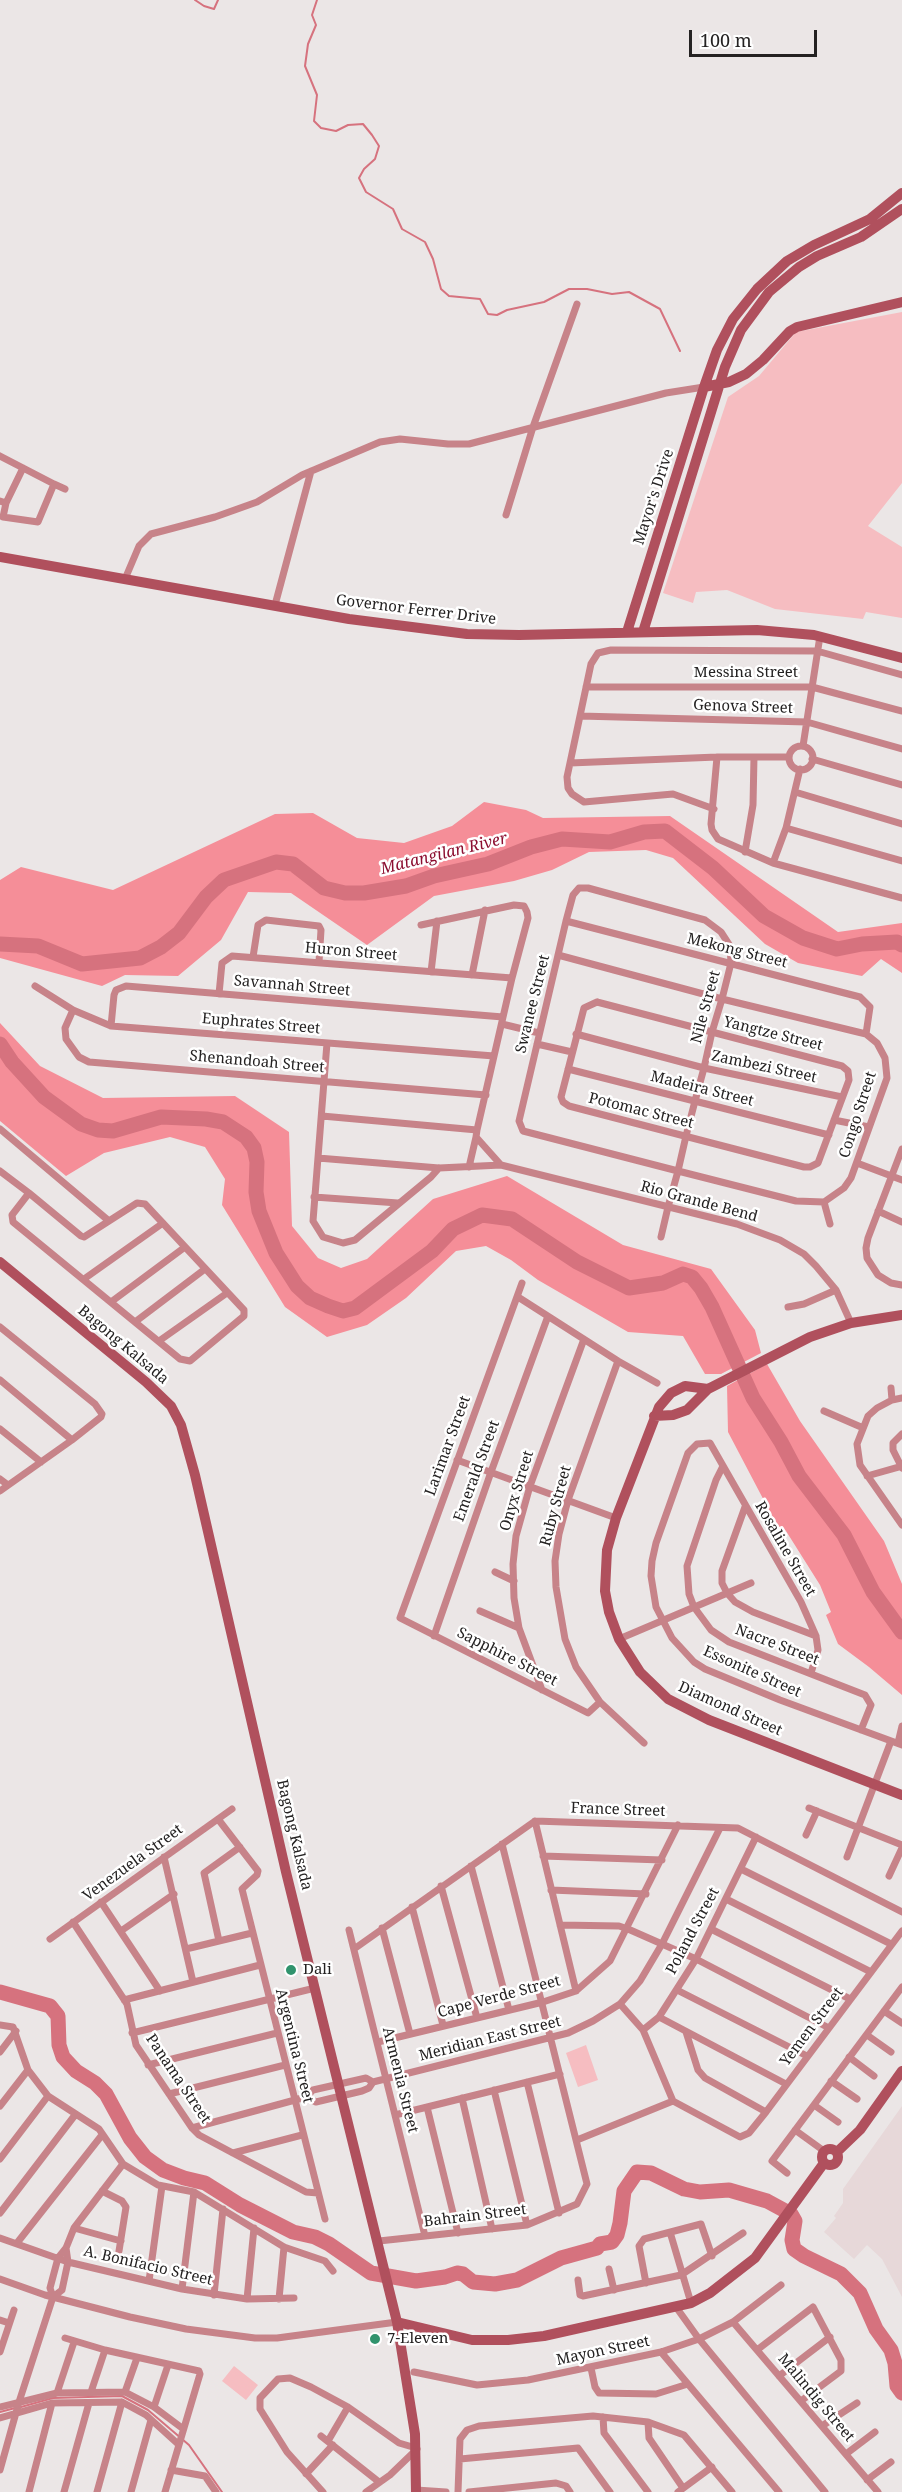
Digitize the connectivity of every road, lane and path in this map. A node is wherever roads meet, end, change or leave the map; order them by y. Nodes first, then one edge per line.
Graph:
1 (902, 193) edge
2 (902, 209) edge
3 (902, 302) edge
4 (577, 304) dead end
5 (721, 384) junction
6 (704, 387) junction
7 (532, 427) junction
8 (0, 456) edge
9 (23, 468) junction
10 (311, 471) junction
11 (54, 484) junction
12 (65, 489) dead end
13 (3, 502) edge
14 (506, 515) dead end
15 (0, 557) edge
16 (125, 579) junction
17 (275, 605) junction
18 (627, 632) junction
19 (643, 632) junction
20 (820, 636) junction
21 (817, 651) junction
22 (902, 657) edge
23 (902, 675) edge
24 (586, 687) junction
25 (812, 687) junction
26 (902, 711) edge
27 (580, 716) junction
28 (807, 722) junction
29 (803, 746) junction
30 (902, 749) edge
31 (717, 757) junction
32 (754, 757) junction
33 (789, 757) junction
34 (812, 759) junction
35 (570, 763) junction
36 (800, 769) junction
37 (902, 785) edge
38 (795, 792) junction
39 (714, 809) junction
40 (902, 824) edge
41 (786, 828) junction
42 (745, 852) junction
43 (902, 861) edge
44 (773, 863) junction
45 (579, 888) joint
46 (902, 897) edge
47 (485, 910) junction
48 (436, 921) junction
49 (566, 921) junction
50 (421, 925) dead end
51 (558, 955) junction
52 (253, 957) junction
53 (319, 962) junction
54 (731, 963) junction
55 (431, 972) junction
56 (471, 975) junction
57 (512, 978) junction
58 (35, 986) dead end
59 (219, 994) junction
60 (722, 999) junction
61 (589, 1004) joint
62 (73, 1010) junction
63 (503, 1021) junction
64 (111, 1026) junction
65 (712, 1032) junction
66 (539, 1033) junction
67 (576, 1034) junction
68 (866, 1034) junction
69 (327, 1043) junction
70 (537, 1044) junction
71 (572, 1052) junction
72 (494, 1056) junction
73 (704, 1068) junction
74 (568, 1069) junction
75 (325, 1082) junction
76 (486, 1095) junction
77 (842, 1097) junction
78 (695, 1101) junction
79 (322, 1116) junction
80 (834, 1120) junction
81 (869, 1128) junction
82 (0, 1129) edge
83 (476, 1134) junction
84 (829, 1135) junction
85 (687, 1136) junction
86 (902, 1149) edge
87 (318, 1158) junction
88 (857, 1163) junction
89 (501, 1165) junction
90 (814, 1166) joint
91 (469, 1167) junction
92 (439, 1168) junction
93 (678, 1171) junction
94 (0, 1172) edge
95 (891, 1176) junction
96 (902, 1180) edge
97 (29, 1193) junction
98 (314, 1197) junction
99 (824, 1202) junction
100 (398, 1203) junction
101 (668, 1207) junction
102 (878, 1211) junction
103 (109, 1221) junction
104 (902, 1222) edge
105 (163, 1223) junction
106 (830, 1224) dead end
107 (661, 1237) dead end
108 (184, 1247) junction
109 (0, 1262) edge
110 (205, 1269) junction
111 (84, 1279) junction
112 (522, 1282) dead end
113 (902, 1285) edge
114 (836, 1290) junction
115 (227, 1293) junction
116 (518, 1297) junction
117 (111, 1302) junction
118 (788, 1307) dead end
119 (902, 1315) edge
120 (548, 1316) junction
121 (135, 1322) junction
122 (851, 1323) junction
123 (0, 1327) edge
124 (584, 1339) junction
125 (159, 1341) junction
126 (618, 1361) junction
127 (0, 1380) edge
128 (657, 1383) dead end
129 (891, 1388) dead end
130 (708, 1389) junction
131 (902, 1398) edge
132 (892, 1400) junction
133 (824, 1411) dead end
134 (654, 1416) junction
135 (861, 1427) junction
136 (0, 1429) edge
137 (902, 1434) edge
138 (72, 1440) junction
139 (710, 1443) joint
140 (457, 1460) junction
141 (41, 1462) junction
142 (723, 1466) junction
143 (902, 1467) edge
144 (491, 1472) junction
145 (867, 1476) junction
146 (0, 1479) edge
147 (8, 1485) junction
148 (530, 1486) junction
149 (0, 1491) edge
150 (568, 1500) junction
151 (745, 1508) junction
152 (616, 1518) junction
153 (902, 1526) edge
154 (495, 1572) dead end
155 (514, 1581) junction
156 (751, 1583) dead end
157 (727, 1593) junction
158 (694, 1607) junction
159 (480, 1611) dead end
160 (400, 1618) joint
161 (662, 1621) junction
162 (519, 1628) junction
163 (434, 1636) junction
164 (816, 1636) junction
165 (619, 1639) junction
166 (811, 1672) junction
167 (542, 1690) junction
168 (600, 1702) junction
169 (902, 1726) edge
170 (861, 1730) junction
171 (644, 1743) dead end
172 (897, 1743) edge
173 (874, 1785) junction
174 (902, 1795) edge
175 (809, 1808) dead end
176 (232, 1809) dead end
177 (817, 1811) junction
178 (218, 1819) junction
179 (535, 1821) junction
180 (678, 1825) junction
181 (720, 1828) junction
182 (859, 1828) junction
183 (806, 1835) dead end
184 (756, 1837) junction
185 (502, 1844) junction
186 (240, 1847) junction
187 (902, 1847) edge
188 (543, 1856) junction
189 (164, 1857) junction
190 (847, 1857) dead end
191 (662, 1860) junction
192 (471, 1866) junction
193 (741, 1869) junction
194 (890, 1876) dead end
195 (441, 1886) junction
196 (551, 1890) junction
197 (174, 1894) junction
198 (645, 1894) junction
199 (726, 1899) junction
200 (101, 1902) junction
201 (412, 1907) junction
202 (902, 1912) edge
203 (73, 1922) junction
204 (560, 1925) junction
205 (382, 1928) junction
206 (628, 1929) junction
207 (711, 1929) junction
208 (349, 1930) dead end
209 (121, 1931) junction
210 (902, 1931) edge
211 (252, 1933) junction
212 (50, 1939) dead end
213 (219, 1941) junction
214 (662, 1944) junction
215 (891, 1944) junction
216 (186, 1949) junction
217 (354, 1949) junction
218 (696, 1959) junction
219 (260, 1965) junction
220 (871, 1972) junction
221 (193, 1982) junction
222 (902, 1987) edge
223 (315, 1988) junction
224 (677, 1990) junction
225 (159, 1991) junction
226 (576, 1991) junction
227 (268, 1999) junction
228 (850, 1999) junction
229 (124, 2000) junction
230 (543, 2002) junction
231 (620, 2004) junction
232 (509, 2010) junction
233 (884, 2011) junction
234 (659, 2017) junction
235 (477, 2018) junction
236 (902, 2023) edge
237 (0, 2025) edge
238 (443, 2025) junction
239 (829, 2028) junction
240 (643, 2030) junction
241 (16, 2031) junction
242 (686, 2032) junction
243 (132, 2033) junction
244 (276, 2033) junction
245 (410, 2034) junction
246 (867, 2035) junction
247 (552, 2037) junction
248 (378, 2042) junction
249 (0, 2052) edge
250 (891, 2052) dead end
251 (807, 2056) junction
252 (849, 2058) junction
253 (148, 2065) junction
254 (285, 2066) junction
255 (28, 2070) junction
256 (902, 2071) edge
257 (560, 2074) junction
258 (874, 2076) dead end
259 (386, 2079) junction
260 (831, 2081) junction
261 (373, 2082) junction
262 (527, 2082) junction
263 (339, 2084) junction
264 (786, 2084) junction
265 (494, 2090) junction
266 (169, 2094) junction
267 (48, 2096) junction
268 (342, 2096) junction
269 (306, 2097) junction
270 (462, 2098) junction
271 (857, 2099) dead end
272 (294, 2100) junction
273 (673, 2101) junction
274 (814, 2105) junction
275 (0, 2106) edge
276 (427, 2107) junction
277 (766, 2112) junction
278 (75, 2115) junction
279 (395, 2115) junction
280 (838, 2122) dead end
281 (192, 2128) junction
282 (795, 2130) junction
283 (102, 2135) junction
284 (302, 2135) junction
285 (577, 2140) junction
286 (824, 2151) junction
287 (837, 2152) junction
288 (233, 2153) junction
289 (0, 2159) edge
290 (824, 2163) junction
291 (123, 2164) junction
292 (786, 2172) dead end
293 (162, 2186) junction
294 (102, 2191) junction
295 (194, 2192) junction
296 (318, 2193) junction
297 (223, 2209) junction
298 (0, 2212) edge
299 (559, 2213) junction
300 (325, 2219) dead end
301 (527, 2225) junction
302 (74, 2228) junction
303 (254, 2228) junction
304 (492, 2229) junction
305 (670, 2232) junction
306 (458, 2233) junction
307 (743, 2233) dead end
308 (424, 2236) junction
309 (0, 2238) edge
310 (121, 2241) junction
311 (378, 2241) junction
312 (17, 2243) junction
313 (284, 2247) junction
314 (66, 2248) junction
315 (119, 2251) dead end
316 (712, 2256) junction
317 (58, 2258) junction
318 (68, 2262) junction
319 (609, 2269) dead end
320 (333, 2271) dead end
321 (681, 2275) junction
322 (0, 2279) edge
323 (578, 2280) dead end
324 (149, 2281) junction
325 (646, 2283) junction
326 (782, 2285) dead end
327 (182, 2289) junction
328 (614, 2290) junction
329 (214, 2295) junction
330 (53, 2297) junction
331 (294, 2298) dead end
332 (247, 2299) junction
333 (279, 2299) junction
334 (691, 2303) junction
335 (676, 2307) junction
336 (14, 2310) dead end
337 (0, 2320) edge
338 (397, 2322) junction
339 (733, 2322) junction
340 (9, 2323) junction
341 (830, 2337) junction
342 (65, 2338) dead end
343 (699, 2339) junction
344 (74, 2342) junction
345 (105, 2350) junction
346 (757, 2350) junction
347 (0, 2352) edge
348 (662, 2352) junction
349 (137, 2358) junction
350 (168, 2365) junction
351 (591, 2368) junction
352 (414, 2372) dead end
353 (779, 2376) junction
354 (688, 2384) junction
355 (91, 2392) junction
356 (125, 2392) junction
357 (57, 2393) junction
358 (801, 2401) junction
359 (122, 2402) junction
360 (52, 2403) junction
361 (89, 2403) junction
362 (857, 2403) dead end
363 (0, 2407) edge
364 (154, 2407) junction
365 (348, 2407) junction
366 (17, 2408) junction
367 (603, 2417) junction
368 (0, 2418) edge
369 (152, 2420) junction
370 (648, 2422) junction
371 (822, 2426) junction
372 (875, 2432) dead end
373 (180, 2437) junction
374 (327, 2441) junction
375 (416, 2448) junction
376 (846, 2454) junction
377 (460, 2459) junction
378 (891, 2462) dead end
379 (712, 2468) junction
380 (0, 2470) edge
381 (171, 2470) junction
382 (306, 2474) junction
383 (867, 2480) junction
384 (379, 2482) junction
385 (680, 2490) edge
386 (416, 2491) edge
387 (29, 2492) edge
388 (64, 2492) edge
389 (97, 2492) edge
390 (132, 2492) edge
391 (165, 2492) edge
392 (216, 2492) edge
393 (323, 2492) edge
394 (366, 2492) edge
395 (446, 2492) edge
396 (458, 2492) edge
397 (469, 2492) edge
398 (570, 2492) edge
399 (610, 2492) edge
400 (648, 2492) edge
401 (730, 2492) edge
402 (779, 2492) edge
403 (825, 2492) edge
404 (878, 2492) edge

1 - 6 street, Mayor's Drive
2 - 5 street, Mayor's Drive
3 - 5 street
4 - 7 street
5 - 6 street
5 - 19 street, Mayor's Drive
6 - 7 street
6 - 18 street, Mayor's Drive
7 - 10 street
7 - 14 street
8 - 9 street
9 - 11 street
9 - 13 street
10 - 16 street
10 - 17 street
11 - 12 street
11 - 13 street
15 - 16 street, Governor Ferrer Drive
16 - 17 street, Governor Ferrer Drive
17 - 18 street, Governor Ferrer Drive
18 - 19 street, Governor Ferrer Drive
19 - 20 street, Governor Ferrer Drive
20 - 21 street
20 - 22 street, Governor Ferrer Drive
21 - 23 street
21 - 24 street
21 - 25 street
24 - 25 street, Messina Street
24 - 27 street
25 - 26 street, Messina Street
25 - 28 street
27 - 28 street, Genova Street
27 - 35 street
28 - 29 street
28 - 30 street, Genova Street
29 - 33 street
29 - 34 street
31 - 32 street
31 - 35 street
31 - 39 street
32 - 33 street
32 - 42 street
33 - 36 street
34 - 36 street
34 - 37 street
35 - 39 street
36 - 38 street
38 - 40 street
38 - 41 street
39 - 42 street
41 - 43 street
41 - 44 street
42 - 44 street
44 - 46 street
45 - 49 street, Swanee Street
45 - 54 street, Nile Street
47 - 48 street
47 - 56 street
47 - 57 street
48 - 50 street
48 - 55 street
49 - 51 street, Swanee Street
49 - 54 street, Mekong Street
51 - 60 street
51 - 66 street, Swanee Street
52 - 53 street, Huron Street
52 - 53 street
52 - 59 street, Huron Street
53 - 55 street, Huron Street
54 - 60 street, Nile Street
54 - 68 street, Mekong Street
55 - 56 street, Huron Street
56 - 57 street, Huron Street
57 - 63 street
58 - 62 street, Euphrates Street
59 - 63 street, Savannah Street
59 - 64 street, Savannah Street
60 - 65 street, Nile Street
60 - 68 street
61 - 65 street, Yangtze Street
61 - 67 street, Potomac Street
62 - 64 street, Euphrates Street
62 - 75 street, Shenandoah Street
63 - 66 street, Savannah Street
63 - 72 street
64 - 69 street, Euphrates Street
65 - 73 street, Nile Street
65 - 77 street, Yangtze Street
66 - 70 street, Swanee Street
67 - 71 street, Potomac Street
67 - 73 street, Zambezi Street
68 - 81 street, Congo Street
69 - 72 street, Euphrates Street
69 - 75 street
70 - 71 street
70 - 93 street, Swanee Street
71 - 74 street, Potomac Street
72 - 76 street
73 - 77 street, Zambezi Street
73 - 78 street, Nile Street
74 - 78 street, Madeira Street
74 - 85 street, Potomac Street
75 - 76 street, Shenandoah Street
75 - 79 street
76 - 83 street
77 - 80 street, Yangtze Street
78 - 84 street, Madeira Street
78 - 85 street, Nile Street
79 - 83 street
79 - 87 street
80 - 81 street
80 - 84 street, Yangtze Street
81 - 88 street, Congo Street
82 - 103 street
83 - 89 street
83 - 91 street
84 - 90 street, Yangtze Street
85 - 90 street, Potomac Street
85 - 93 street, Nile Street
86 - 95 street
87 - 92 street, Rio Grande Bend
87 - 98 street
88 - 95 street
88 - 99 street, Congo Street
89 - 91 street, Rio Grande Bend
89 - 101 street, Rio Grande Bend
91 - 92 street, Rio Grande Bend
92 - 100 street
93 - 99 street
93 - 101 street, Nile Street
94 - 97 street
95 - 96 street
95 - 102 street
97 - 103 street
97 - 111 street
98 - 100 street
98 - 100 street
99 - 106 street
101 - 107 street, Nile Street
101 - 114 street, Rio Grande Bend
102 - 104 street
102 - 113 street
103 - 105 street
105 - 108 street
105 - 111 street
108 - 110 street
108 - 117 street
109 - 223 street, Bagong Kalsada
110 - 115 street
110 - 121 street
111 - 117 street
112 - 116 street, Larimar Street
114 - 118 street
114 - 122 street, Rio Grande Bend
115 - 125 street
115 - 125 street
116 - 120 street
116 - 140 street, Larimar Street
117 - 121 street
119 - 122 street
120 - 124 street
120 - 144 street, Emerald Street
121 - 125 street
122 - 130 street
123 - 138 street
124 - 126 street
124 - 148 street, Onyx Street
126 - 128 street
126 - 150 street, Ruby Street
127 - 138 street
129 - 132 street
130 - 134 street
130 - 134 street, Diamond Street
131 - 132 street
132 - 135 street
133 - 135 street
134 - 152 street, Diamond Street
135 - 145 street
136 - 141 street
137 - 143 street
138 - 141 street
139 - 142 street, Rosaline Street
139 - 161 street, Essonite Street
140 - 144 street
140 - 160 street, Larimar Street
141 - 147 street
142 - 151 street, Rosaline Street
142 - 158 street, Nacre Street
143 - 145 street
144 - 148 street
144 - 163 street, Emerald Street
145 - 153 street
146 - 147 street
147 - 149 street
148 - 150 street
148 - 155 street, Onyx Street
150 - 152 street
150 - 168 street, Ruby Street
151 - 157 street
151 - 164 street, Rosaline Street
152 - 165 street, Diamond Street
154 - 155 street
155 - 162 street, Onyx Street
156 - 157 street
157 - 158 street
157 - 164 street
158 - 161 street
158 - 166 street, Nacre Street
159 - 162 street
160 - 163 street, Sapphire Street
161 - 165 street
161 - 170 street, Essonite Street
162 - 167 street, Onyx Street
163 - 167 street, Sapphire Street
164 - 166 street, Rosaline Street
165 - 173 street, Diamond Street
166 - 170 street, Nacre Street
167 - 168 street, Sapphire Street
168 - 171 street, Ruby Street
169 - 172 street
170 - 172 street, Essonite Street
172 - 173 street
173 - 174 street, Diamond Street
173 - 182 street
175 - 177 street
176 - 178 street, Venezuela Street
177 - 182 street
177 - 183 street
178 - 186 street, Argentina Street
178 - 189 street, Venezuela Street
179 - 180 street, France Street
179 - 185 street
179 - 188 street
180 - 181 street, France Street
180 - 191 street, Cape Verde Street
181 - 184 street, France Street
181 - 214 street, Meridian East Street
182 - 187 street
182 - 190 street
184 - 193 street, Poland Street
184 - 202 street, France Street
185 - 192 street
185 - 230 street, Bahrain Street
186 - 211 street, Argentina Street
186 - 213 street
187 - 194 street
188 - 191 street
188 - 196 street
189 - 197 street
189 - 200 street, Venezuela Street
191 - 198 street, Cape Verde Street
192 - 195 street
192 - 232 street
193 - 199 street, Poland Street
193 - 215 street
195 - 201 street
195 - 235 street
196 - 198 street
196 - 204 street
197 - 209 street
197 - 216 street
198 - 206 street, Cape Verde Street
199 - 207 street, Poland Street
199 - 220 street
200 - 203 street, Venezuela Street
200 - 209 street
201 - 205 street
201 - 238 street
203 - 212 street, Venezuela Street
203 - 229 street, Panama Street
204 - 206 street
204 - 226 street
205 - 217 street
205 - 245 street
206 - 214 street
206 - 226 street, Cape Verde Street
207 - 218 street, Poland Street
207 - 228 street
208 - 217 street, Armenia Street
209 - 225 street
210 - 215 street, Yemen Street
211 - 213 street
211 - 219 street, Argentina Street
213 - 216 street
214 - 218 street
214 - 231 street, Meridian East Street
215 - 220 street, Yemen Street
216 - 221 street
217 - 248 street, Armenia Street
218 - 224 street, Poland Street
218 - 239 street
219 - 221 street
219 - 227 street, Argentina Street
220 - 228 street, Yemen Street
221 - 225 street
222 - 233 street
223 - 227 street
223 - 263 street, Bagong Kalsada
224 - 234 street, Poland Street
224 - 251 street
225 - 229 street
226 - 230 street, Cape Verde Street
227 - 243 street
227 - 244 street, Argentina Street
228 - 239 street, Yemen Street
229 - 243 street, Panama Street
230 - 232 street, Cape Verde Street
230 - 247 street, Bahrain Street
231 - 240 street
231 - 247 street, Meridian East Street
232 - 235 street, Cape Verde Street
233 - 236 street
233 - 246 street
234 - 240 street, Poland Street
234 - 242 street
235 - 238 street, Cape Verde Street
237 - 241 street
238 - 245 street, Cape Verde Street
239 - 251 street, Yemen Street
240 - 273 street
241 - 249 street
241 - 255 street
242 - 264 street
242 - 277 street
243 - 253 street, Panama Street
244 - 253 street
244 - 254 street, Argentina Street
245 - 248 street, Cape Verde Street
246 - 250 street
246 - 252 street
247 - 257 street, Bahrain Street
247 - 259 street, Meridian East Street
248 - 259 street, Armenia Street
251 - 264 street, Yemen Street
252 - 258 street
252 - 260 street
253 - 266 street, Panama Street
254 - 266 street
254 - 272 street, Argentina Street
255 - 267 street
255 - 275 street
256 - 287 street
257 - 262 street
257 - 285 street, Bahrain Street
259 - 261 street, Meridian East Street
259 - 279 street, Armenia Street
260 - 271 street
260 - 274 street
261 - 263 street, Meridian East Street
261 - 268 street, Meridian East Street
262 - 265 street
262 - 299 street
263 - 268 street, Bagong Kalsada
263 - 269 street, Meridian East Street
264 - 277 street, Yemen Street
265 - 270 street
265 - 301 street
266 - 281 street, Panama Street
267 - 278 street
267 - 289 street
268 - 269 street, Meridian East Street
268 - 311 street, Bagong Kalsada
269 - 272 street
270 - 276 street
270 - 304 street
272 - 281 street
272 - 284 street, Argentina Street
273 - 277 street, Yemen Street
273 - 285 street
274 - 280 street
274 - 282 street
276 - 279 street
276 - 306 street
278 - 283 street
278 - 298 street
279 - 308 street, Armenia Street
281 - 288 street, Panama Street
282 - 286 street
282 - 292 street
283 - 291 street
283 - 312 street
284 - 288 street
284 - 296 street, Argentina Street
285 - 299 street, Bahrain Street
286 - 287 street
286 - 290 street
287 - 290 street
288 - 296 street, Panama Street
290 - 334 street
291 - 293 street
291 - 294 street
293 - 295 street
293 - 324 street
294 - 302 street
294 - 310 street
295 - 297 street
295 - 327 street
296 - 300 street, Argentina Street
297 - 303 street
297 - 329 street
299 - 301 street, Bahrain Street
301 - 304 street, Bahrain Street
302 - 310 street
302 - 314 street
303 - 313 street
303 - 332 street
304 - 306 street, Bahrain Street
305 - 316 street
305 - 321 street
305 - 325 street
306 - 308 street, Bahrain Street
307 - 316 street
308 - 311 street, Bahrain Street
309 - 312 street, A. Bonifacio Street
310 - 315 street
311 - 338 street, Bagong Kalsada
312 - 317 street, A. Bonifacio Street
313 - 320 street
313 - 333 street
314 - 317 street
314 - 318 street
316 - 321 street
317 - 318 street, A. Bonifacio Street
317 - 330 street
318 - 324 street, A. Bonifacio Street
318 - 330 street
319 - 328 street
321 - 325 street
321 - 334 street
322 - 330 street
323 - 328 street
324 - 327 street, A. Bonifacio Street
325 - 328 street
326 - 339 street, Mayon Street
327 - 329 street, A. Bonifacio Street
329 - 332 street, A. Bonifacio Street
330 - 338 street
330 - 366 street
331 - 333 street, A. Bonifacio Street
332 - 333 street, A. Bonifacio Street
334 - 335 street
335 - 338 street
335 - 343 street
336 - 340 street
337 - 340 street
338 - 375 street, Bagong Kalsada
339 - 343 street, Mayon Street
339 - 346 street, Malindig Street
340 - 347 street
341 - 346 street
341 - 353 street
341 - 358 street
342 - 344 street
343 - 348 street, Mayon Street
343 - 403 street
344 - 345 street
344 - 357 street
345 - 349 street
345 - 355 street
346 - 353 street, Malindig Street
348 - 351 street, Mayon Street
348 - 354 street
349 - 350 street
349 - 356 street
350 - 364 street
350 - 373 street
351 - 352 street, Mayon Street
351 - 354 street
353 - 358 street, Malindig Street
354 - 402 street
355 - 356 street
355 - 357 street
356 - 364 street
357 - 366 street
358 - 371 street, Malindig Street
359 - 361 street
359 - 369 street
359 - 389 street
360 - 361 street
360 - 366 street
360 - 387 street
361 - 388 street
362 - 371 street
363 - 366 street
364 - 373 street
365 - 374 street
365 - 375 street
365 - 382 street
366 - 368 street
366 - 380 street
367 - 370 street
367 - 377 street
367 - 400 street
369 - 373 street
369 - 390 street
370 - 379 street
370 - 385 street
371 - 376 street, Malindig Street
372 - 376 street
373 - 381 street
374 - 382 street
374 - 384 street
375 - 384 street
375 - 386 street, Bagong Kalsada
376 - 383 street, Malindig Street
377 - 396 street
377 - 399 street
378 - 383 street
379 - 385 street
379 - 401 street
381 - 391 street
381 - 392 street
382 - 393 street
383 - 404 street, Malindig Street
384 - 394 street
386 - 395 street
397 - 398 street

